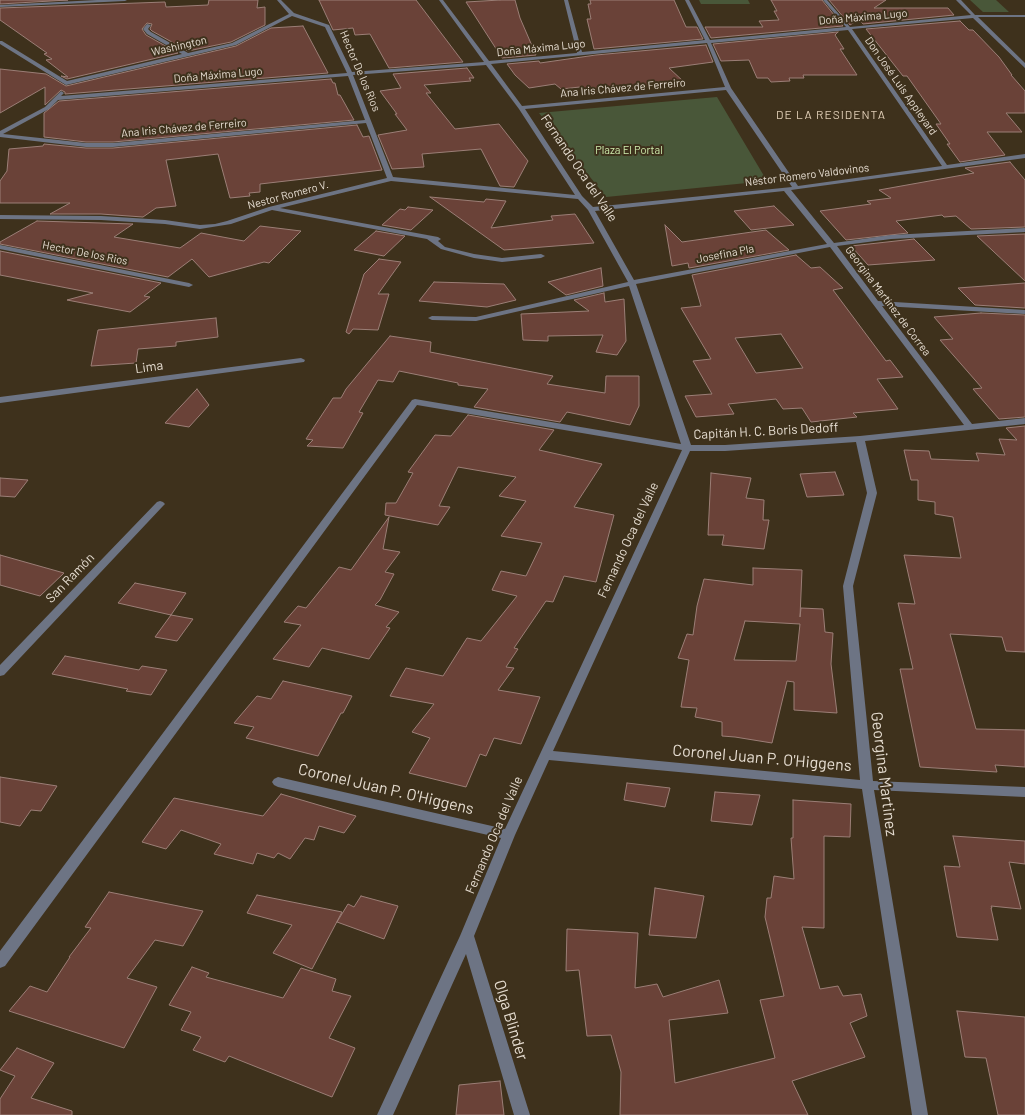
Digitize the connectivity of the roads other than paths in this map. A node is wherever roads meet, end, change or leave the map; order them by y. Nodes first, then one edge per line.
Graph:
1 (125, 0) edge
2 (279, 0) edge
3 (441, 0) edge
4 (566, 0) edge
5 (687, 0) edge
6 (826, 0) edge
7 (958, 0) edge
8 (0, 6) edge
9 (292, 14) junction
10 (975, 16) junction
11 (1025, 16) edge
12 (148, 25) dead end
13 (849, 28) junction
14 (708, 41) junction
15 (0, 42) edge
16 (580, 54) junction
17 (187, 55) junction
18 (486, 63) junction
19 (1025, 66) edge
20 (350, 74) junction
21 (66, 83) junction
22 (728, 88) junction
23 (58, 98) junction
24 (521, 108) junction
25 (369, 121) junction
26 (0, 134) edge
27 (1025, 156) edge
28 (945, 166) junction
29 (391, 179) junction
30 (796, 188) junction
31 (786, 189) junction
32 (580, 197) junction
33 (271, 208) junction
34 (591, 209) junction
35 (0, 217) edge
36 (1025, 230) edge
37 (430, 238) junction
38 (438, 239) dead end
39 (832, 245) junction
40 (0, 247) edge
41 (541, 256) dead end
42 (632, 283) junction
43 (189, 285) dead end
44 (875, 303) junction
45 (1025, 312) edge
46 (432, 318) dead end
47 (301, 360) dead end
48 (0, 400) edge
49 (1025, 421) edge
50 (970, 427) junction
51 (860, 439) junction
52 (687, 448) junction
53 (160, 504) dead end
54 (0, 672) edge
55 (545, 755) junction
56 (278, 782) dead end
57 (867, 785) junction
58 (1025, 792) edge
59 (509, 835) junction
60 (467, 936) junction
61 (0, 962) edge
62 (385, 1115) edge
63 (522, 1115) edge
64 (920, 1115) edge

1 - 8 street
2 - 9 street, Hector De los Rios
3 - 18 street, Fernando Oca del Valle
4 - 16 street
5 - 14 street
6 - 13 street, Don José Luis Appleyard
7 - 10 street
9 - 17 street, Washington
9 - 20 street, Hector De los Rios
10 - 11 street, Doña Máxima Lugo
10 - 13 street, Doña Máxima Lugo
10 - 19 street
12 - 17 street
13 - 14 street, Doña Máxima Lugo
13 - 28 street, Don José Luis Appleyard
14 - 16 street, Doña Máxima Lugo
14 - 22 street
15 - 21 street
16 - 18 street, Doña Máxima Lugo
17 - 21 street, Washington
18 - 20 street, Doña Máxima Lugo
18 - 24 street, Fernando Oca del Valle
20 - 23 street, Doña Máxima Lugo
20 - 25 street, Hector De los Rios
21 - 23 street
22 - 24 street, Ana Iris Chávez de Ferreiro
22 - 30 street
23 - 26 street
24 - 32 street, Fernando Oca del Valle
25 - 26 street, Ana Iris Chávez de Ferreiro
25 - 29 street, Hector De los Rios
27 - 28 street, Néstor Romero Valdovinos
28 - 30 street, Néstor Romero Valdovinos
29 - 32 street, Nestor Romero V.
29 - 33 street, Nestor Romero V.
30 - 31 street, Néstor Romero Valdovinos
31 - 34 street, Néstor Romero Valdovinos
31 - 39 street, Georgina Martínez de Correa
32 - 34 street, Fernando Oca del Valle
33 - 35 street, Nestor Romero V.
33 - 37 street
34 - 42 street, Fernando Oca del Valle
36 - 39 street, Josefina Pla
37 - 38 street
37 - 41 street
39 - 42 street, Josefina Pla
39 - 44 street, Georgina Martínez de Correa
40 - 43 street, Hector De los Rios
42 - 46 street, Josefina Pla
42 - 52 street, Fernando Oca del Valle
44 - 45 street
44 - 50 street, Georgina Martínez de Correa
47 - 48 street, Lima
49 - 50 street, Capitán H. C. Boris Dedoff
50 - 51 street, Capitán H. C. Boris Dedoff
51 - 52 street, Capitán H. C. Boris Dedoff
51 - 57 street, Georgina Martinez
52 - 55 street, Fernando Oca del Valle
52 - 61 street, Capitán H. C. Boris Dedoff
53 - 54 street, San Ramón
55 - 57 street, Coronel Juan P. O'Higgens
55 - 59 street, Fernando Oca del Valle
56 - 59 street, Coronel Juan P. O'Higgens
57 - 58 street, Coronel Juan P. O'Higgens
57 - 64 street, Georgina Martinez
59 - 60 street, Fernando Oca del Valle
60 - 62 street, Fernando Oca del Valle
60 - 63 street, Olga Blinder

